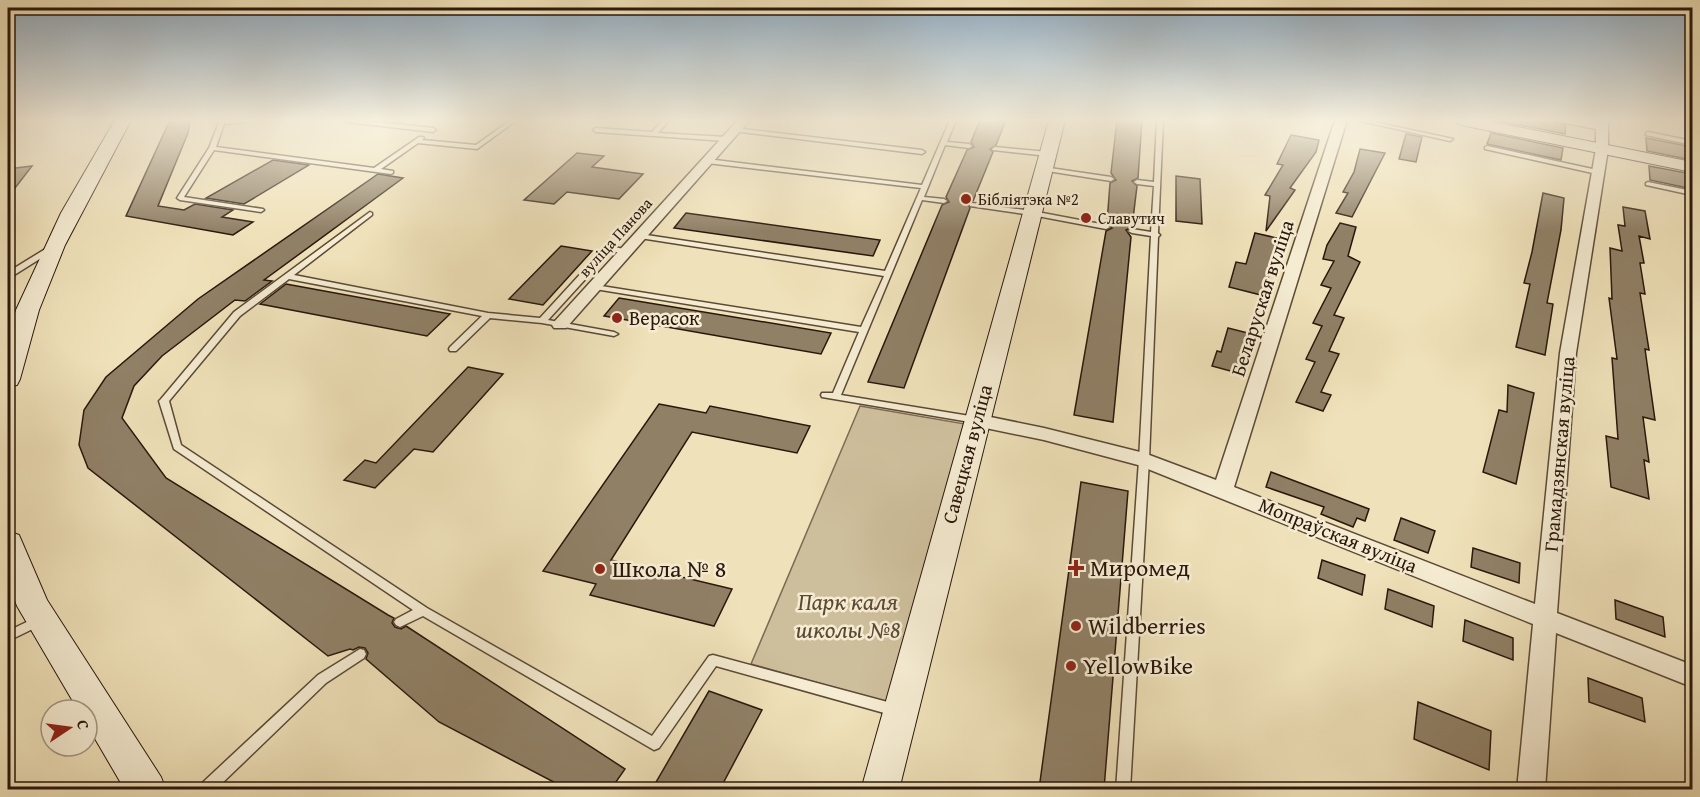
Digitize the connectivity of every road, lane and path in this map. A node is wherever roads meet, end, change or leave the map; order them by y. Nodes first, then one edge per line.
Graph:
1 (102, 157) edge
2 (206, 157) edge
3 (281, 157) edge
4 (394, 157) edge
5 (710, 157) edge
6 (937, 157) edge
7 (1027, 157) edge
8 (1047, 157) edge
9 (1159, 157) edge
10 (1329, 157) edge
11 (1529, 157) edge
12 (1600, 157) edge
13 (1646, 157) edge
14 (707, 161) junction
15 (1046, 162) junction
16 (1692, 167) edge
17 (376, 170) junction
18 (392, 172) dead end
19 (1597, 172) junction
20 (1111, 179) dead end
21 (1137, 182) dead end
22 (1648, 184) dead end
23 (1158, 185) junction
24 (925, 187) junction
25 (1692, 193) edge
26 (920, 198) junction
27 (944, 201) dead end
28 (972, 205) dead end
29 (261, 210) dead end
30 (1032, 213) junction
31 (370, 214) dead end
32 (1106, 227) dead end
33 (1132, 231) dead end
34 (1156, 235) junction
35 (640, 236) junction
36 (50, 250) junction
37 (626, 252) junction
38 (888, 274) junction
39 (8, 275) edge
40 (288, 276) junction
41 (595, 287) junction
42 (488, 315) junction
43 (542, 321) junction
44 (560, 325) junction
45 (864, 330) junction
46 (614, 334) dead end
47 (453, 349) dead end
48 (10, 357) edge
49 (8, 379) edge
50 (825, 395) dead end
51 (836, 397) junction
52 (976, 420) junction
53 (1144, 460) junction
54 (1223, 489) junction
55 (8, 543) edge
56 (423, 611) junction
57 (1545, 617) junction
58 (41, 620) junction
59 (400, 622) dead end
60 (8, 636) edge
61 (360, 654) dead end
62 (1692, 676) edge
63 (901, 712) junction
64 (147, 789) edge
65 (206, 789) edge
66 (880, 789) edge
67 (1123, 789) edge
68 (1531, 789) edge

1 - 36 street
2 - 29 lane
3 - 17 lane
4 - 17 lane
5 - 14 street, вуліца Панова
6 - 24 lane
7 - 15 lane
8 - 15 street, Савецкая вуліца
9 - 23 lane
10 - 54 street, Беларуская вуліца
11 - 19 lane
12 - 19 street, Грамадзянская вуліца
13 - 16 street
14 - 24 lane
14 - 35 street, вуліца Панова
15 - 20 lane
15 - 30 street, Савецкая вуліца
17 - 18 lane
19 - 57 street, Грамадзянская вуліца
21 - 23 lane
22 - 25 lane
23 - 34 lane
24 - 26 lane
26 - 27 lane
26 - 38 lane
28 - 30 lane
30 - 32 lane
30 - 52 street, Савецкая вуліца
31 - 40 lane
33 - 34 lane
34 - 53 lane
35 - 37 street, вуліца Панова
35 - 38 lane
36 - 39 lane
36 - 48 street
37 - 41 street, вуліца Панова
37 - 43 lane
38 - 45 lane
40 - 42 lane
40 - 56 lane
41 - 44 street, вуліца Панова
41 - 45 lane
42 - 43 lane
42 - 47 lane
43 - 44 lane
44 - 46 lane
45 - 51 lane
48 - 49 street
50 - 51 lane
51 - 52 lane
52 - 53 street, Мопраўская вуліца
52 - 63 street, Савецкая вуліца
53 - 54 street, Мопраўская вуліца
53 - 67 lane
54 - 57 street, Мопраўская вуліца
55 - 58 street
56 - 59 lane
56 - 63 lane
57 - 62 street, Мопраўская вуліца
57 - 68 street, Грамадзянская вуліца
58 - 60 lane
58 - 64 street
61 - 65 lane
63 - 66 street, Савецкая вуліца

